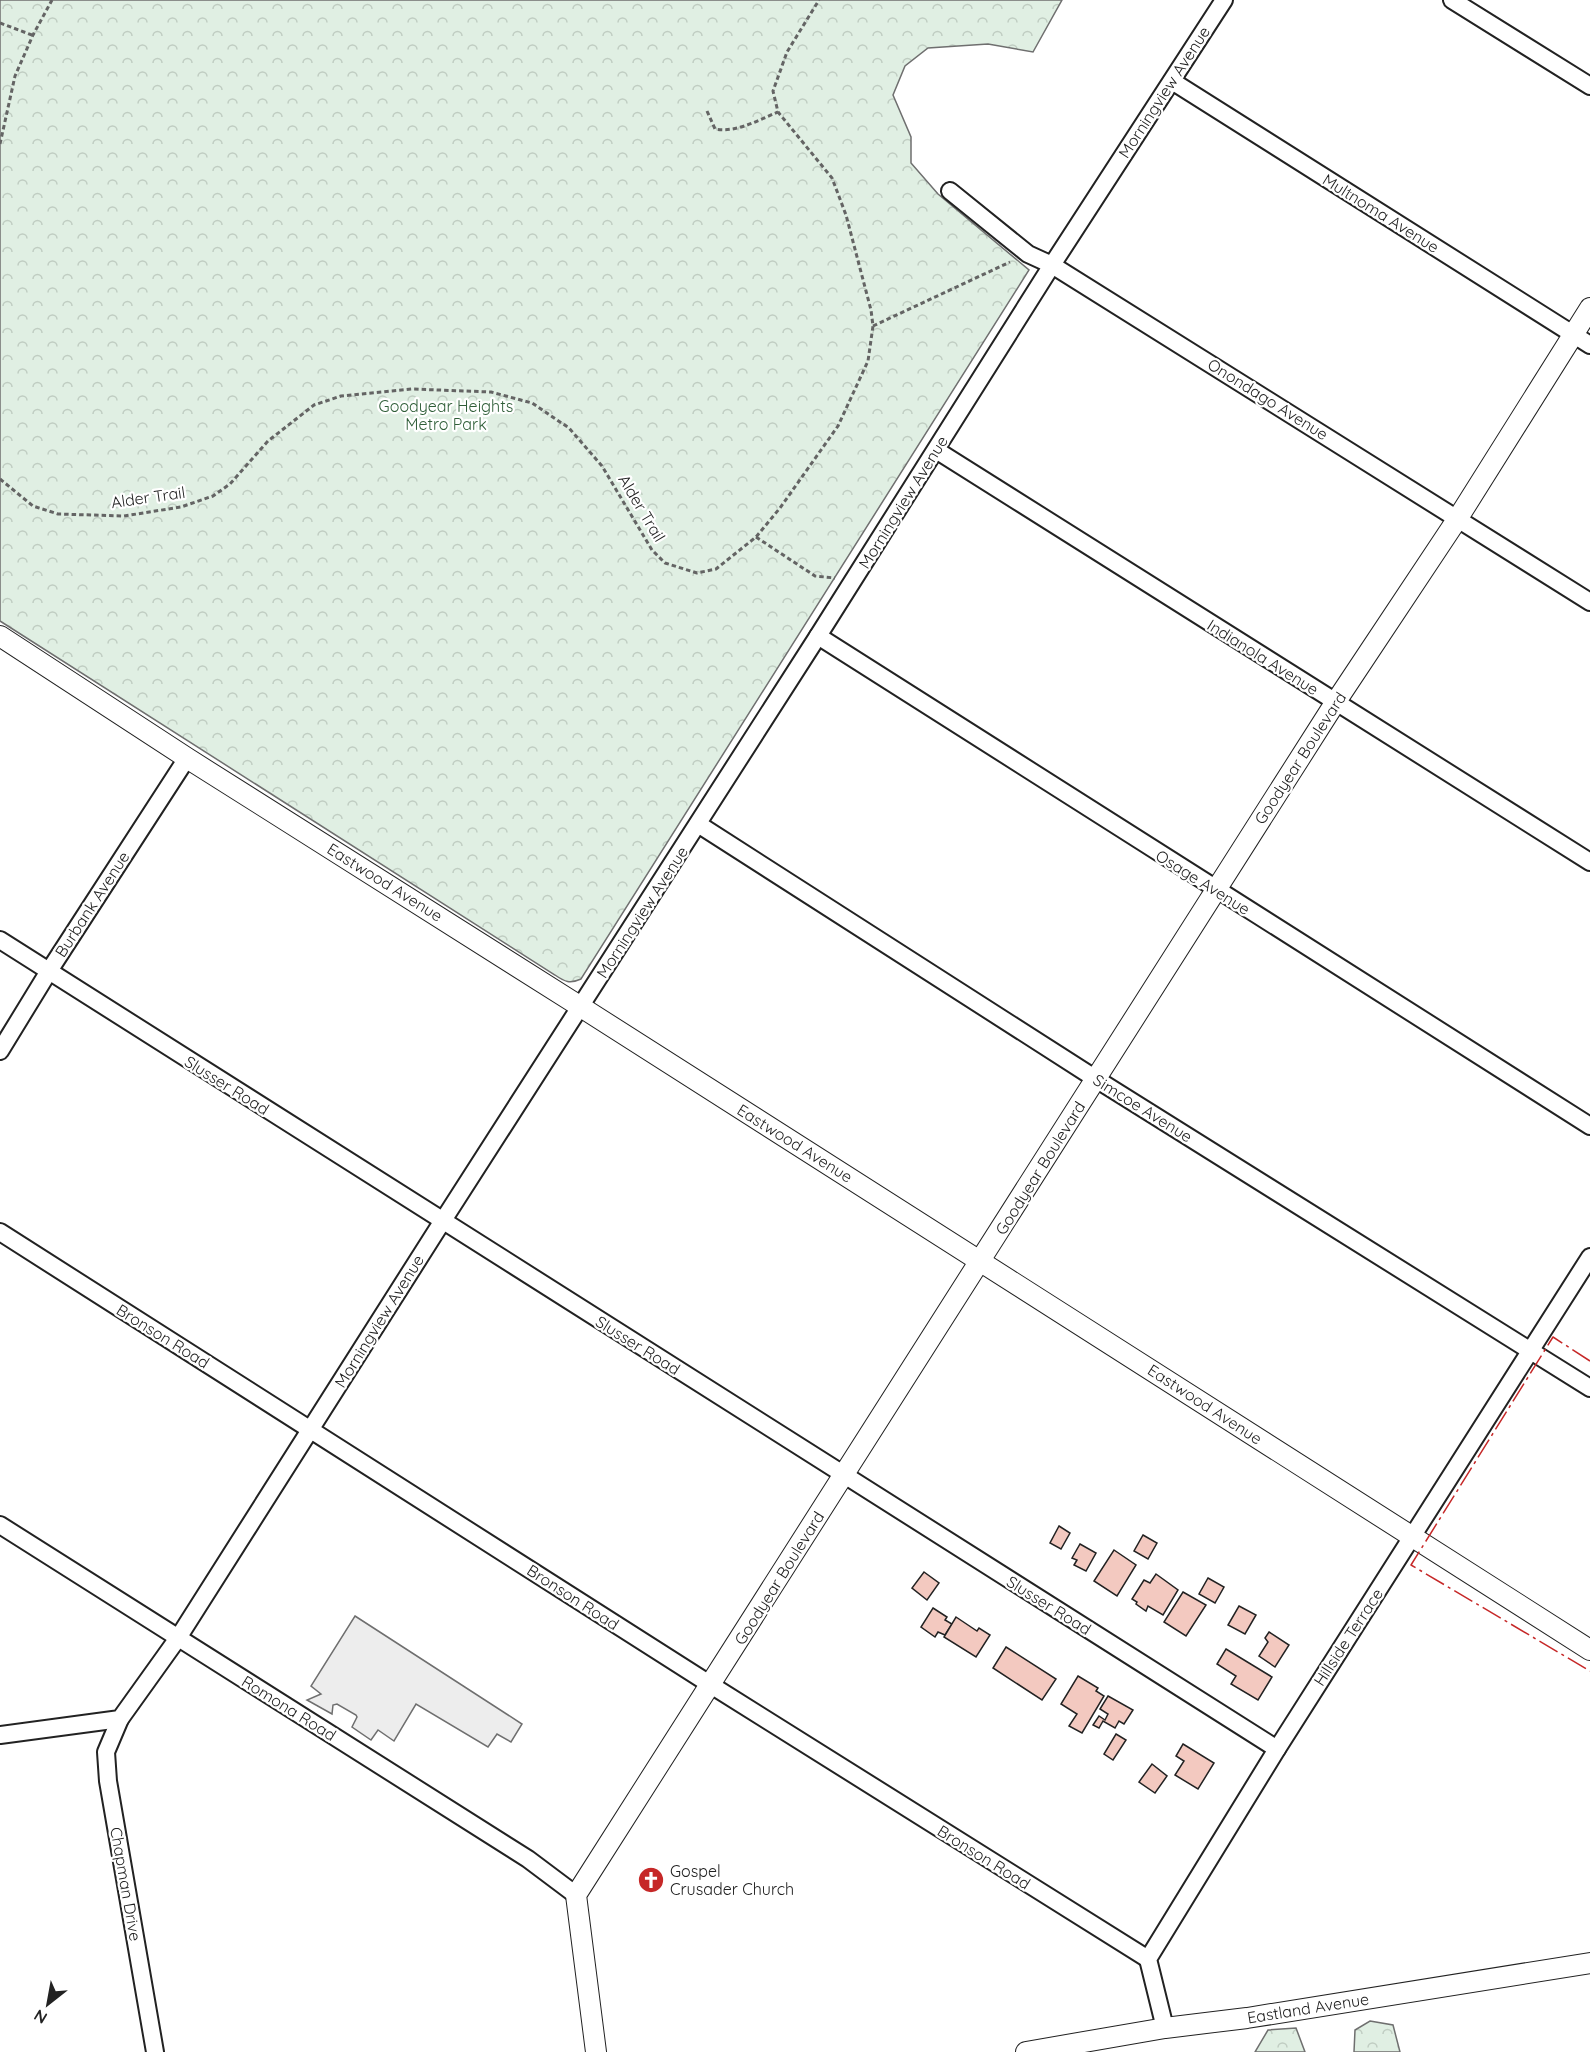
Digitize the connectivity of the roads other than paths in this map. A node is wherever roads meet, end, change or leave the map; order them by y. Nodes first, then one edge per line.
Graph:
1 (1224, 0) edge
2 (1452, 0) edge
3 (1172, 81) junction
4 (1590, 86) edge
5 (950, 191) dead end
6 (1052, 266) junction
7 (1590, 308) edge
8 (1573, 334) junction
9 (1590, 345) edge
10 (936, 450) junction
11 (1458, 518) junction
12 (1590, 602) edge
13 (0, 636) edge
14 (818, 636) junction
15 (1335, 703) junction
16 (187, 758) junction
17 (698, 824) junction
18 (1590, 862) edge
19 (1216, 890) junction
20 (0, 940) edge
21 (49, 971) junction
22 (581, 1006) junction
23 (0, 1050) edge
24 (1096, 1078) junction
25 (1590, 1126) edge
26 (442, 1221) junction
27 (0, 1233) edge
28 (1590, 1257) edge
29 (981, 1261) junction
30 (1530, 1349) junction
31 (1590, 1388) edge
32 (311, 1430) junction
33 (844, 1475) junction
34 (0, 1525) edge
35 (1412, 1536) junction
36 (178, 1638) junction
37 (1590, 1650) edge
38 (711, 1685) junction
39 (120, 1719) junction
40 (0, 1735) edge
41 (1276, 1749) junction
42 (576, 1895) junction
43 (1148, 1959) junction
44 (1590, 1963) edge
45 (1166, 2028) junction
46 (155, 2052) edge
47 (596, 2052) edge
48 (1026, 2052) edge

1 - 3 street, Morningview Avenue
2 - 4 street
3 - 6 street, Morningview Avenue
3 - 8 street, Multnoma Avenue
5 - 6 street, Onondago Avenue
6 - 10 street, Morningview Avenue
6 - 11 street, Onondago Avenue
7 - 8 street, Goodyear Boulevard
8 - 9 street, Multnoma Avenue
8 - 11 street, Goodyear Boulevard
10 - 14 street, Morningview Avenue
10 - 15 street, Indianola Avenue
11 - 12 street, Onondago Avenue
11 - 15 street, Goodyear Boulevard
13 - 16 street, Eastwood Avenue
14 - 17 street, Morningview Avenue
14 - 19 street, Osage Avenue
15 - 18 street, Indianola Avenue
15 - 19 street, Goodyear Boulevard
16 - 21 street, Burbank Avenue
16 - 22 street, Eastwood Avenue
17 - 22 street, Morningview Avenue
17 - 24 street, Simcoe Avenue
19 - 24 street, Goodyear Boulevard
19 - 25 street, Osage Avenue
20 - 21 street, Slusser Road
21 - 23 street, Burbank Avenue
21 - 26 street, Slusser Road
22 - 26 street, Morningview Avenue
22 - 29 street, Eastwood Avenue
24 - 29 street, Goodyear Boulevard
24 - 30 street, Simcoe Avenue
26 - 32 street, Morningview Avenue
26 - 33 street, Slusser Road
27 - 32 street, Bronson Road
28 - 30 street, Hillside Terrace
29 - 33 street, Goodyear Boulevard
29 - 35 street, Eastwood Avenue
30 - 31 street, Simcoe Avenue
30 - 35 street, Hillside Terrace
32 - 36 street, Morningview Avenue
32 - 38 street, Bronson Road
33 - 38 street, Goodyear Boulevard
33 - 41 street, Slusser Road
34 - 36 street, Romona Road
35 - 37 street, Eastwood Avenue
35 - 41 street, Hillside Terrace
36 - 39 street, Morningview Avenue
36 - 42 street, Romona Road
38 - 42 street, Goodyear Boulevard
38 - 43 street, Bronson Road
39 - 40 street
39 - 46 street, Chapman Drive
41 - 43 street, Hillside Terrace
42 - 47 street
43 - 45 street
44 - 45 street, Eastland Avenue
45 - 48 street, Eastland Avenue

